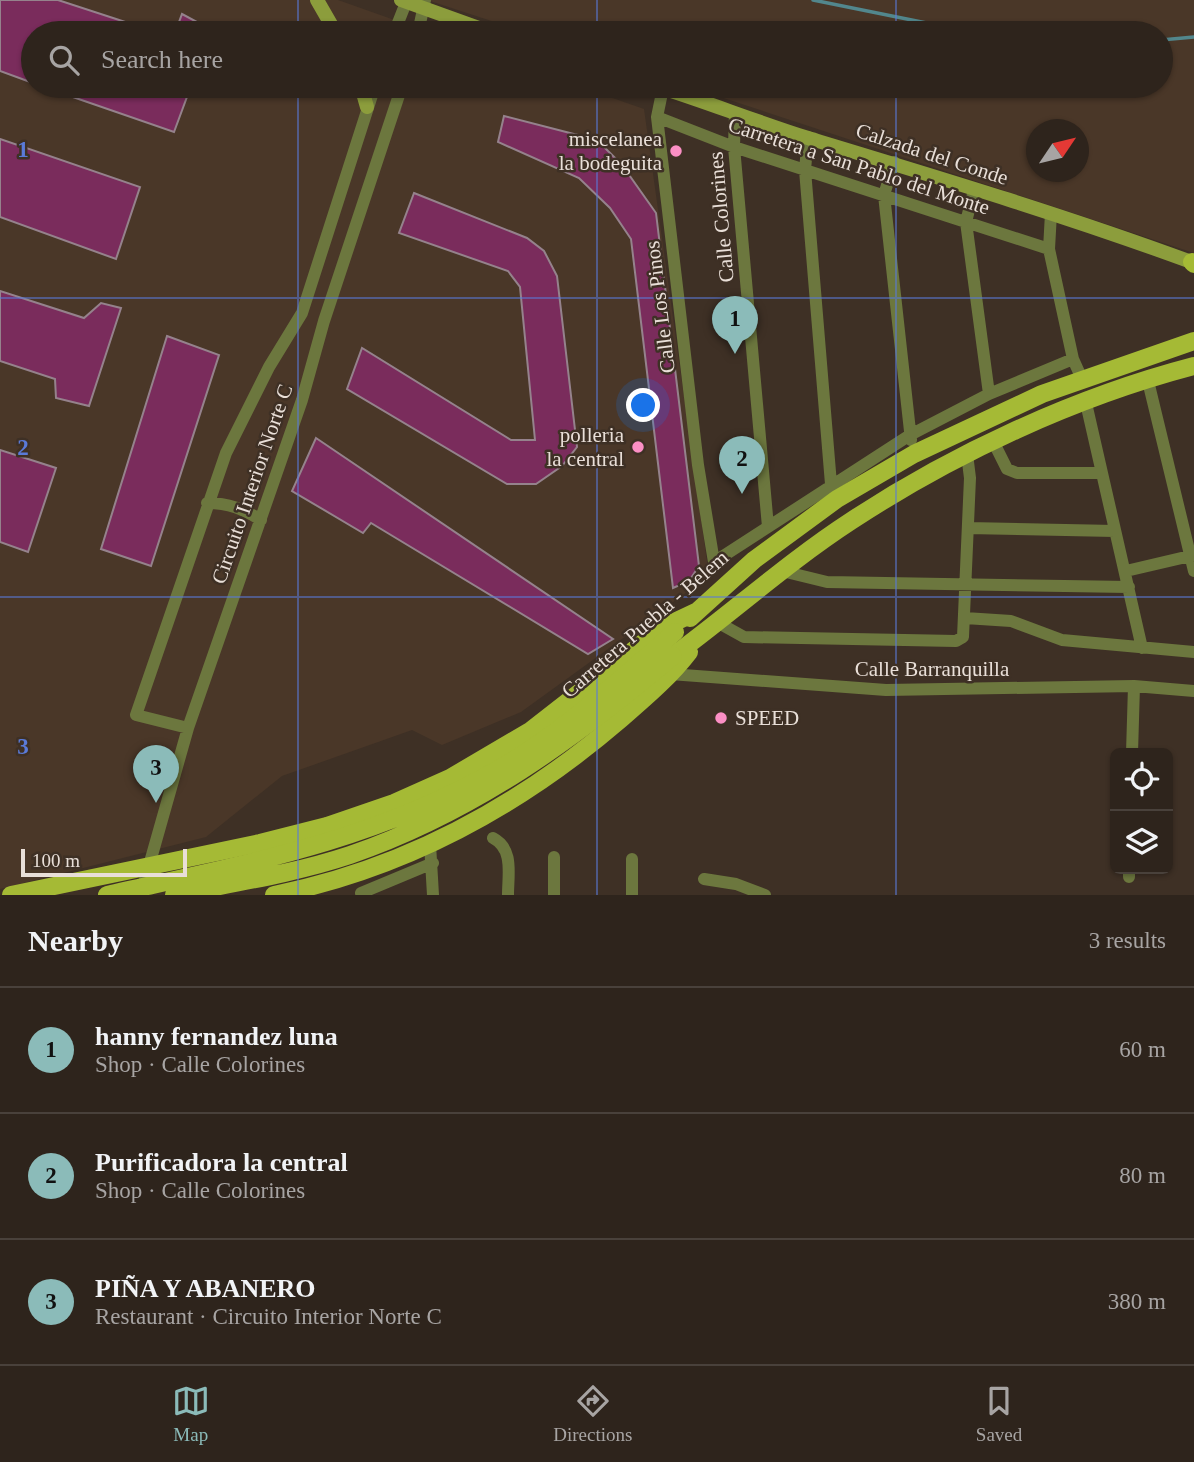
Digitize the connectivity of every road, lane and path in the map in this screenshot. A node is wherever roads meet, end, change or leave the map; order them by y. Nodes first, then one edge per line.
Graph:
1 (317, 0) edge
2 (405, 1) edge
3 (425, 4) edge
4 (329, 21) edge
5 (398, 21) edge
6 (460, 21) edge
7 (364, 98) edge
8 (370, 98) edge
9 (398, 98) edge
10 (659, 98) edge
11 (692, 98) edge
12 (367, 107) junction
13 (735, 113) junction
14 (657, 117) junction
15 (808, 137) junction
16 (734, 147) junction
17 (894, 162) junction
18 (804, 170) junction
19 (974, 190) junction
20 (884, 195) junction
21 (1051, 214) junction
22 (966, 222) junction
23 (1049, 249) junction
24 (1193, 263) edge
25 (1193, 340) edge
26 (1073, 359) junction
27 (1194, 366) edge
28 (1082, 380) junction
29 (1148, 381) junction
30 (989, 394) junction
31 (1086, 403) junction
32 (910, 435) junction
33 (993, 441) junction
34 (914, 454) junction
35 (967, 454) junction
36 (877, 466) junction
37 (1102, 472) junction
38 (831, 484) junction
39 (207, 503) junction
40 (261, 520) junction
41 (768, 527) junction
42 (968, 528) junction
43 (1115, 531) junction
44 (1192, 555) edge
45 (782, 570) junction
46 (1194, 570) edge
47 (1126, 571) junction
48 (966, 584) junction
49 (1129, 586) junction
50 (698, 611) junction
51 (965, 618) junction
52 (717, 622) junction
53 (1142, 648) junction
54 (1194, 652) edge
55 (672, 665) junction
56 (1134, 686) junction
57 (1194, 691) edge
58 (188, 728) junction
59 (1132, 748) edge
60 (493, 838) dead end
61 (430, 844) junction
62 (204, 855) junction
63 (554, 857) dead end
64 (632, 859) dead end
65 (433, 863) junction
66 (148, 865) junction
67 (358, 873) junction
68 (704, 879) dead end
69 (86, 888) edge
70 (360, 894) edge
71 (11, 895) edge
72 (107, 895) edge
73 (141, 895) edge
74 (174, 895) edge
75 (201, 895) edge
76 (274, 895) edge
77 (433, 895) edge
78 (508, 895) edge
79 (554, 895) edge
80 (632, 895) edge
81 (765, 895) edge

1 - 4 street
2 - 3 street
2 - 5 street
3 - 6 street
7 - 12 street
8 - 12 street
9 - 40 street, Circuito Interior Norte C
10 - 14 street, Calle Los Pinos
11 - 13 street, Calzada del Conde
12 - 39 street
13 - 15 street, Calzada del Conde
13 - 16 street, Calle Colorines
14 - 16 street, Carretera a San Pablo del Monte
14 - 41 street, Calle Los Pinos
15 - 17 street, Calzada del Conde
15 - 18 street
16 - 18 street, Carretera a San Pablo del Monte
16 - 41 street, Calle Colorines
17 - 19 street, Calzada del Conde
17 - 20 street
18 - 20 street, Carretera a San Pablo del Monte
18 - 38 street
19 - 21 street, Calzada del Conde
19 - 22 street
20 - 22 street, Carretera a San Pablo del Monte
20 - 32 street
21 - 23 street
21 - 24 street, Calzada del Conde
22 - 23 street, Carretera a San Pablo del Monte
22 - 30 street
23 - 26 street
25 - 28 main road, Carretera Puebla - Belem
26 - 28 street
26 - 30 street
27 - 29 main road, Carretera Puebla - Belem
28 - 34 main road, Carretera Puebla - Belem
29 - 31 main road, Carretera Puebla - Belem
29 - 44 street
30 - 32 street
31 - 33 main road, Carretera Puebla - Belem
31 - 37 street
32 - 34 street
32 - 36 street
33 - 35 main road, Carretera Puebla - Belem
33 - 37 street
34 - 36 main road, Carretera Puebla - Belem
35 - 42 street
35 - 45 main road, Carretera Puebla - Belem
36 - 38 street
36 - 50 main road, Carretera Puebla - Belem
37 - 43 street
38 - 41 street
39 - 40 street
39 - 58 street
40 - 58 street, Circuito Interior Norte C
42 - 43 street
42 - 48 street
43 - 47 street
44 - 46 street
44 - 47 street
45 - 48 street
45 - 52 main road, Carretera Puebla - Belem
47 - 49 street
48 - 49 street
48 - 51 street
49 - 53 street
50 - 62 main road
50 - 72 main road, Carretera Puebla - Belem, bridge
51 - 52 street
51 - 53 street
52 - 55 main road, Carretera Puebla - Belem
53 - 54 street
55 - 56 street, Calle Barranquilla
55 - 61 main road
55 - 74 main road, Carretera Puebla - Belem, bridge
56 - 57 street, Calle Barranquilla
56 - 59 street
58 - 66 street, Circuito Interior Norte C
60 - 78 street
61 - 65 street
61 - 67 main road
62 - 66 main road
62 - 75 main road
63 - 79 street
64 - 80 street
65 - 70 street
65 - 77 street
66 - 69 main road
66 - 73 street, Circuito Interior Norte C
67 - 70 street
67 - 76 main road
68 - 81 street
69 - 71 main road

